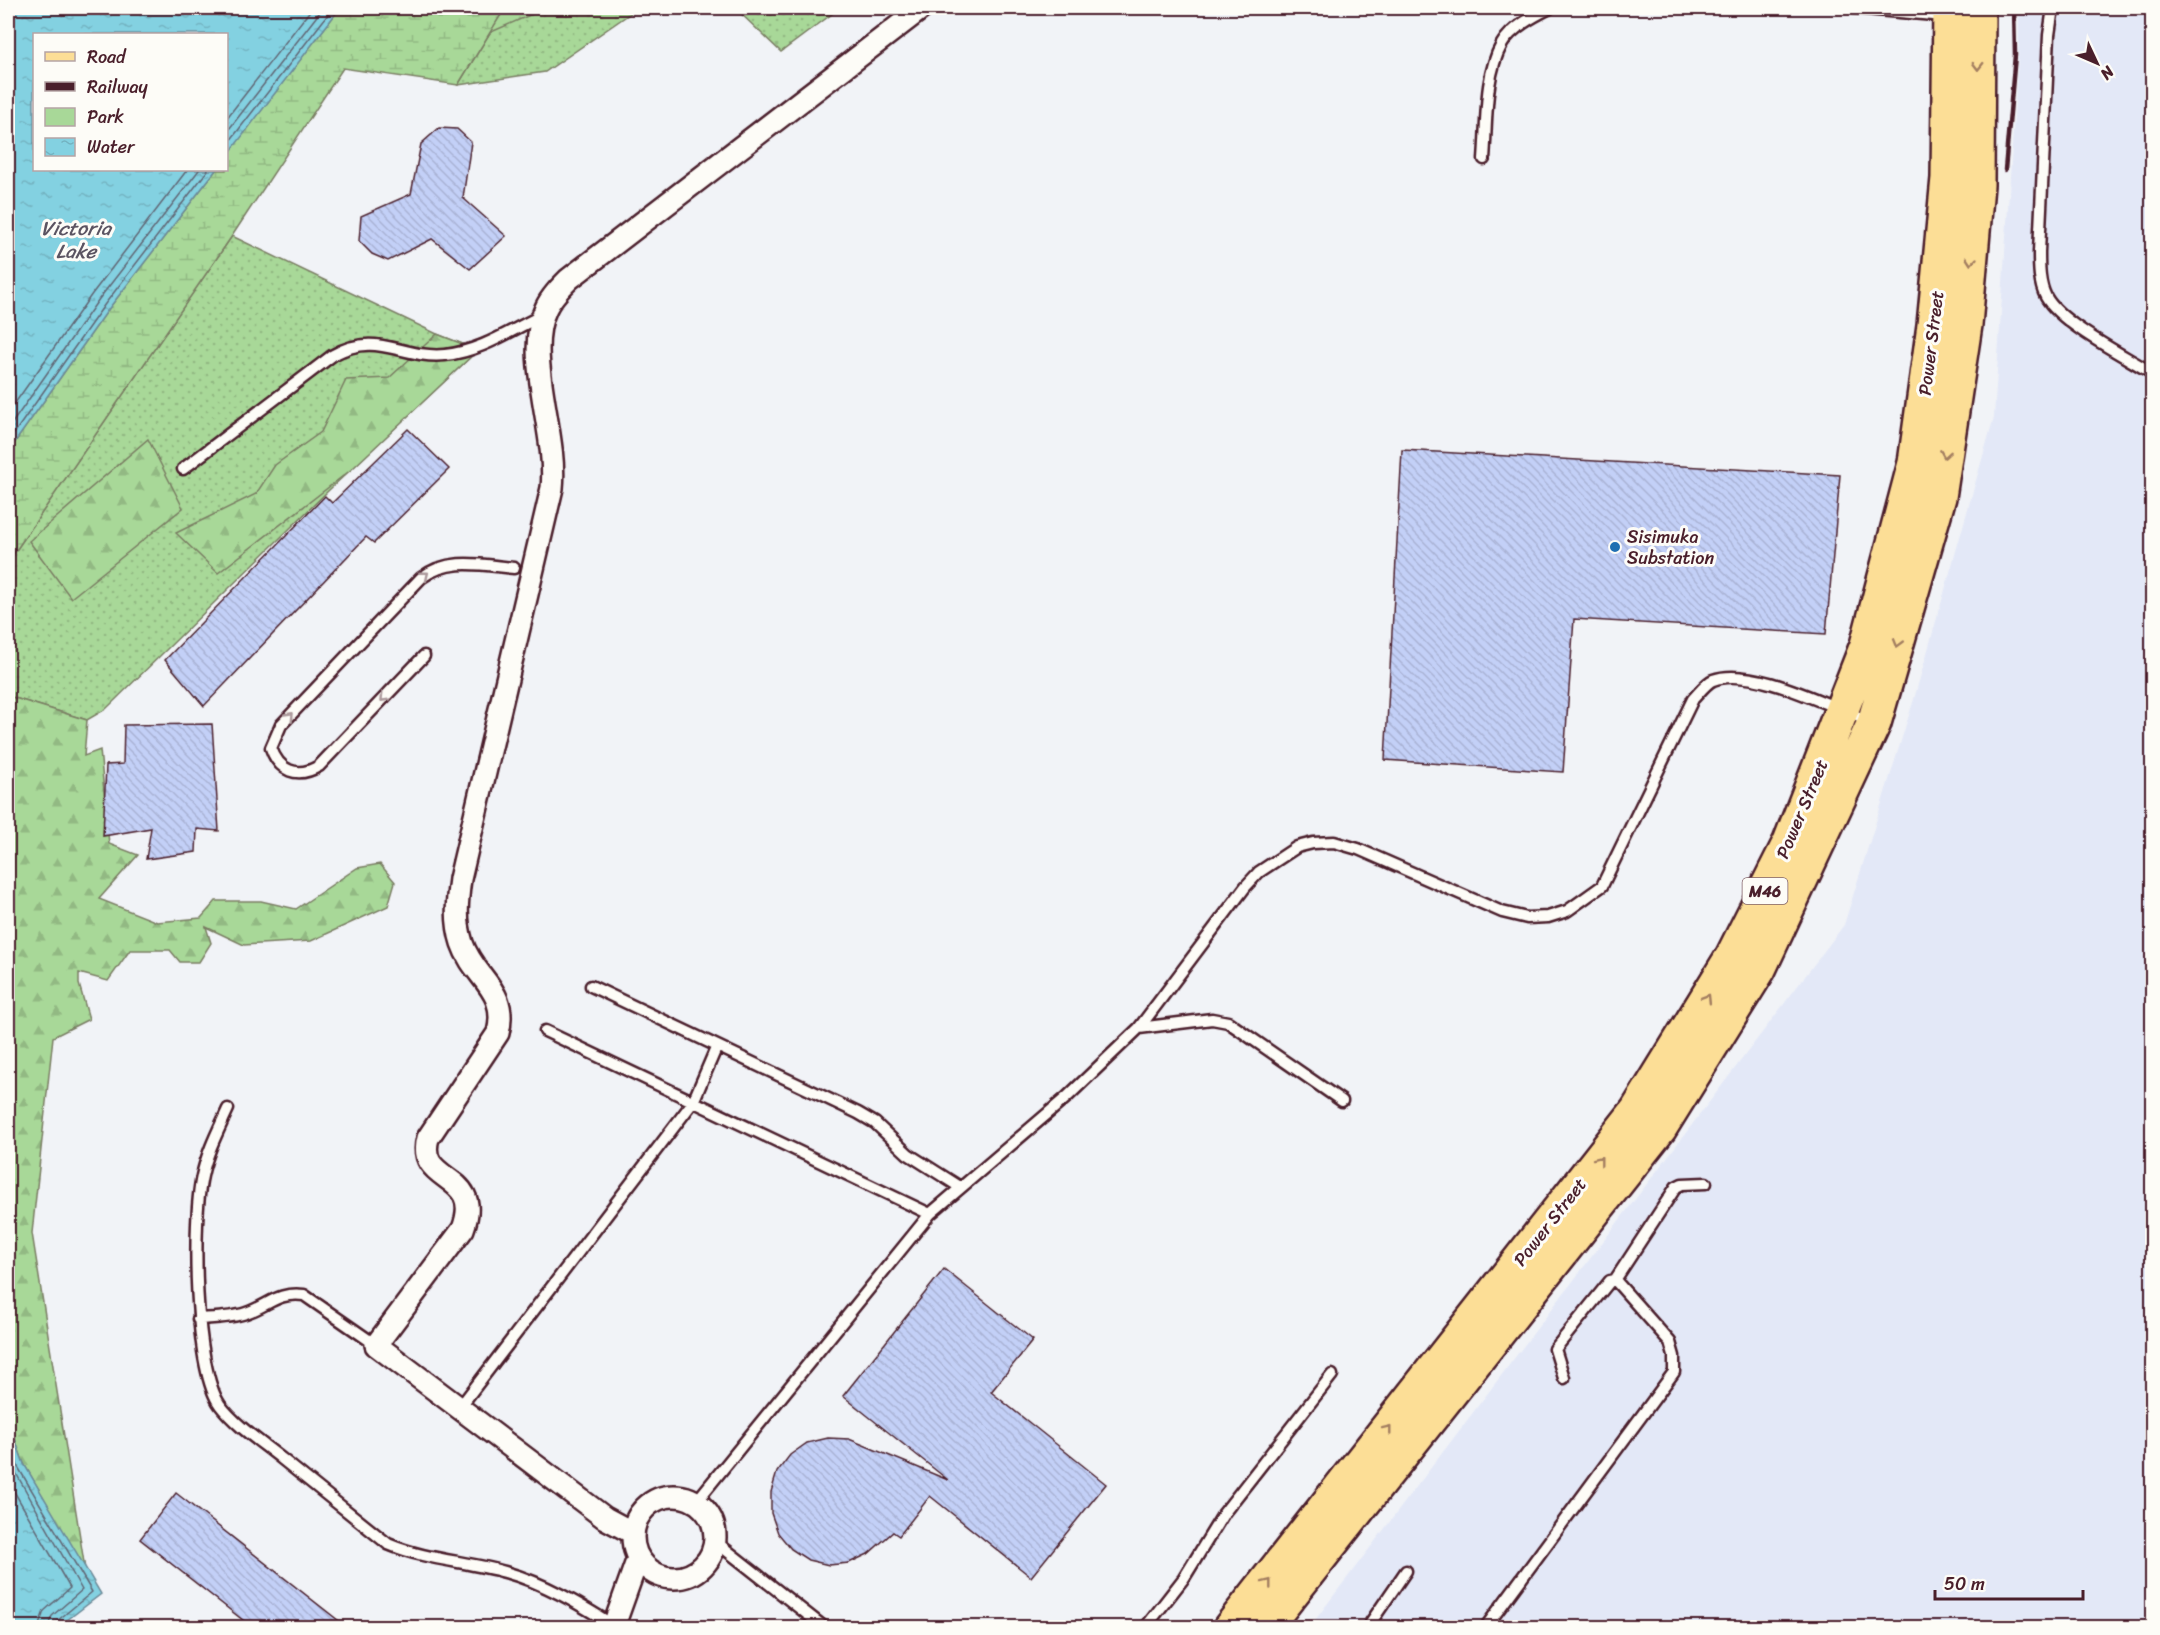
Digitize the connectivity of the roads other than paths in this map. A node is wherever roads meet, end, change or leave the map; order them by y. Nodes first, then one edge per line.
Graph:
1 (922, 8) edge
2 (1550, 8) edge
3 (1854, 8) edge
4 (2053, 8) edge
5 (1964, 14) edge
6 (1484, 159) dead end
7 (1962, 182) junction
8 (544, 315) junction
9 (2152, 373) edge
10 (183, 470) dead end
11 (514, 568) dead end
12 (424, 656) dead end
13 (1842, 711) junction
14 (1874, 723) junction
15 (1746, 963) junction
16 (591, 986) dead end
17 (1139, 1028) junction
18 (545, 1030) dead end
19 (717, 1046) junction
20 (1342, 1101) dead end
21 (693, 1102) junction
22 (228, 1109) dead end
23 (1706, 1183) dead end
24 (960, 1187) junction
25 (930, 1214) junction
26 (1615, 1280) junction
27 (198, 1319) junction
28 (376, 1345) junction
29 (1332, 1375) dead end
30 (1564, 1378) dead end
31 (1435, 1393) junction
32 (460, 1407) junction
33 (696, 1502) junction
34 (633, 1533) junction
35 (716, 1542) junction
36 (638, 1558) junction
37 (1406, 1571) dead end
38 (657, 1575) junction
39 (617, 1627) edge
40 (825, 1628) edge
41 (1145, 1628) edge
42 (1230, 1628) edge
43 (1264, 1628) edge
44 (1366, 1628) edge
45 (1485, 1628) edge

1 - 8 street
2 - 6 lane
3 - 5 lane
4 - 9 lane
5 - 7 main road, Power Street / M46
7 - 13 main road, Power Street / M46
7 -> 14 main road, Power Street / M46
8 - 10 lane
8 - 28 street
12 -> 11 lane
13 - 14 lane
13 - 15 main road, Power Street / M46
13 - 17 lane
14 - 15 main road, Power Street / M46
15 - 31 main road, Power Street / M46
16 - 19 lane
17 - 20 lane
17 - 24 lane
18 - 21 lane
19 - 21 lane
19 - 24 lane
21 - 25 lane
21 - 32 lane
22 - 27 lane
23 - 26 lane
24 - 25 lane
25 - 33 lane
26 - 30 lane
26 - 45 lane
27 - 28 lane
27 - 39 lane
28 - 32 street
29 - 41 lane
42 -> 31 main road, Power Street / M46
31 - 43 main road, Power Street / M46
32 - 34 street
33 - 34 street
33 - 35 street
34 - 36 street
35 - 38 street
35 - 40 lane
36 - 38 street
36 - 39 street
37 - 44 lane
38 - 39 street

